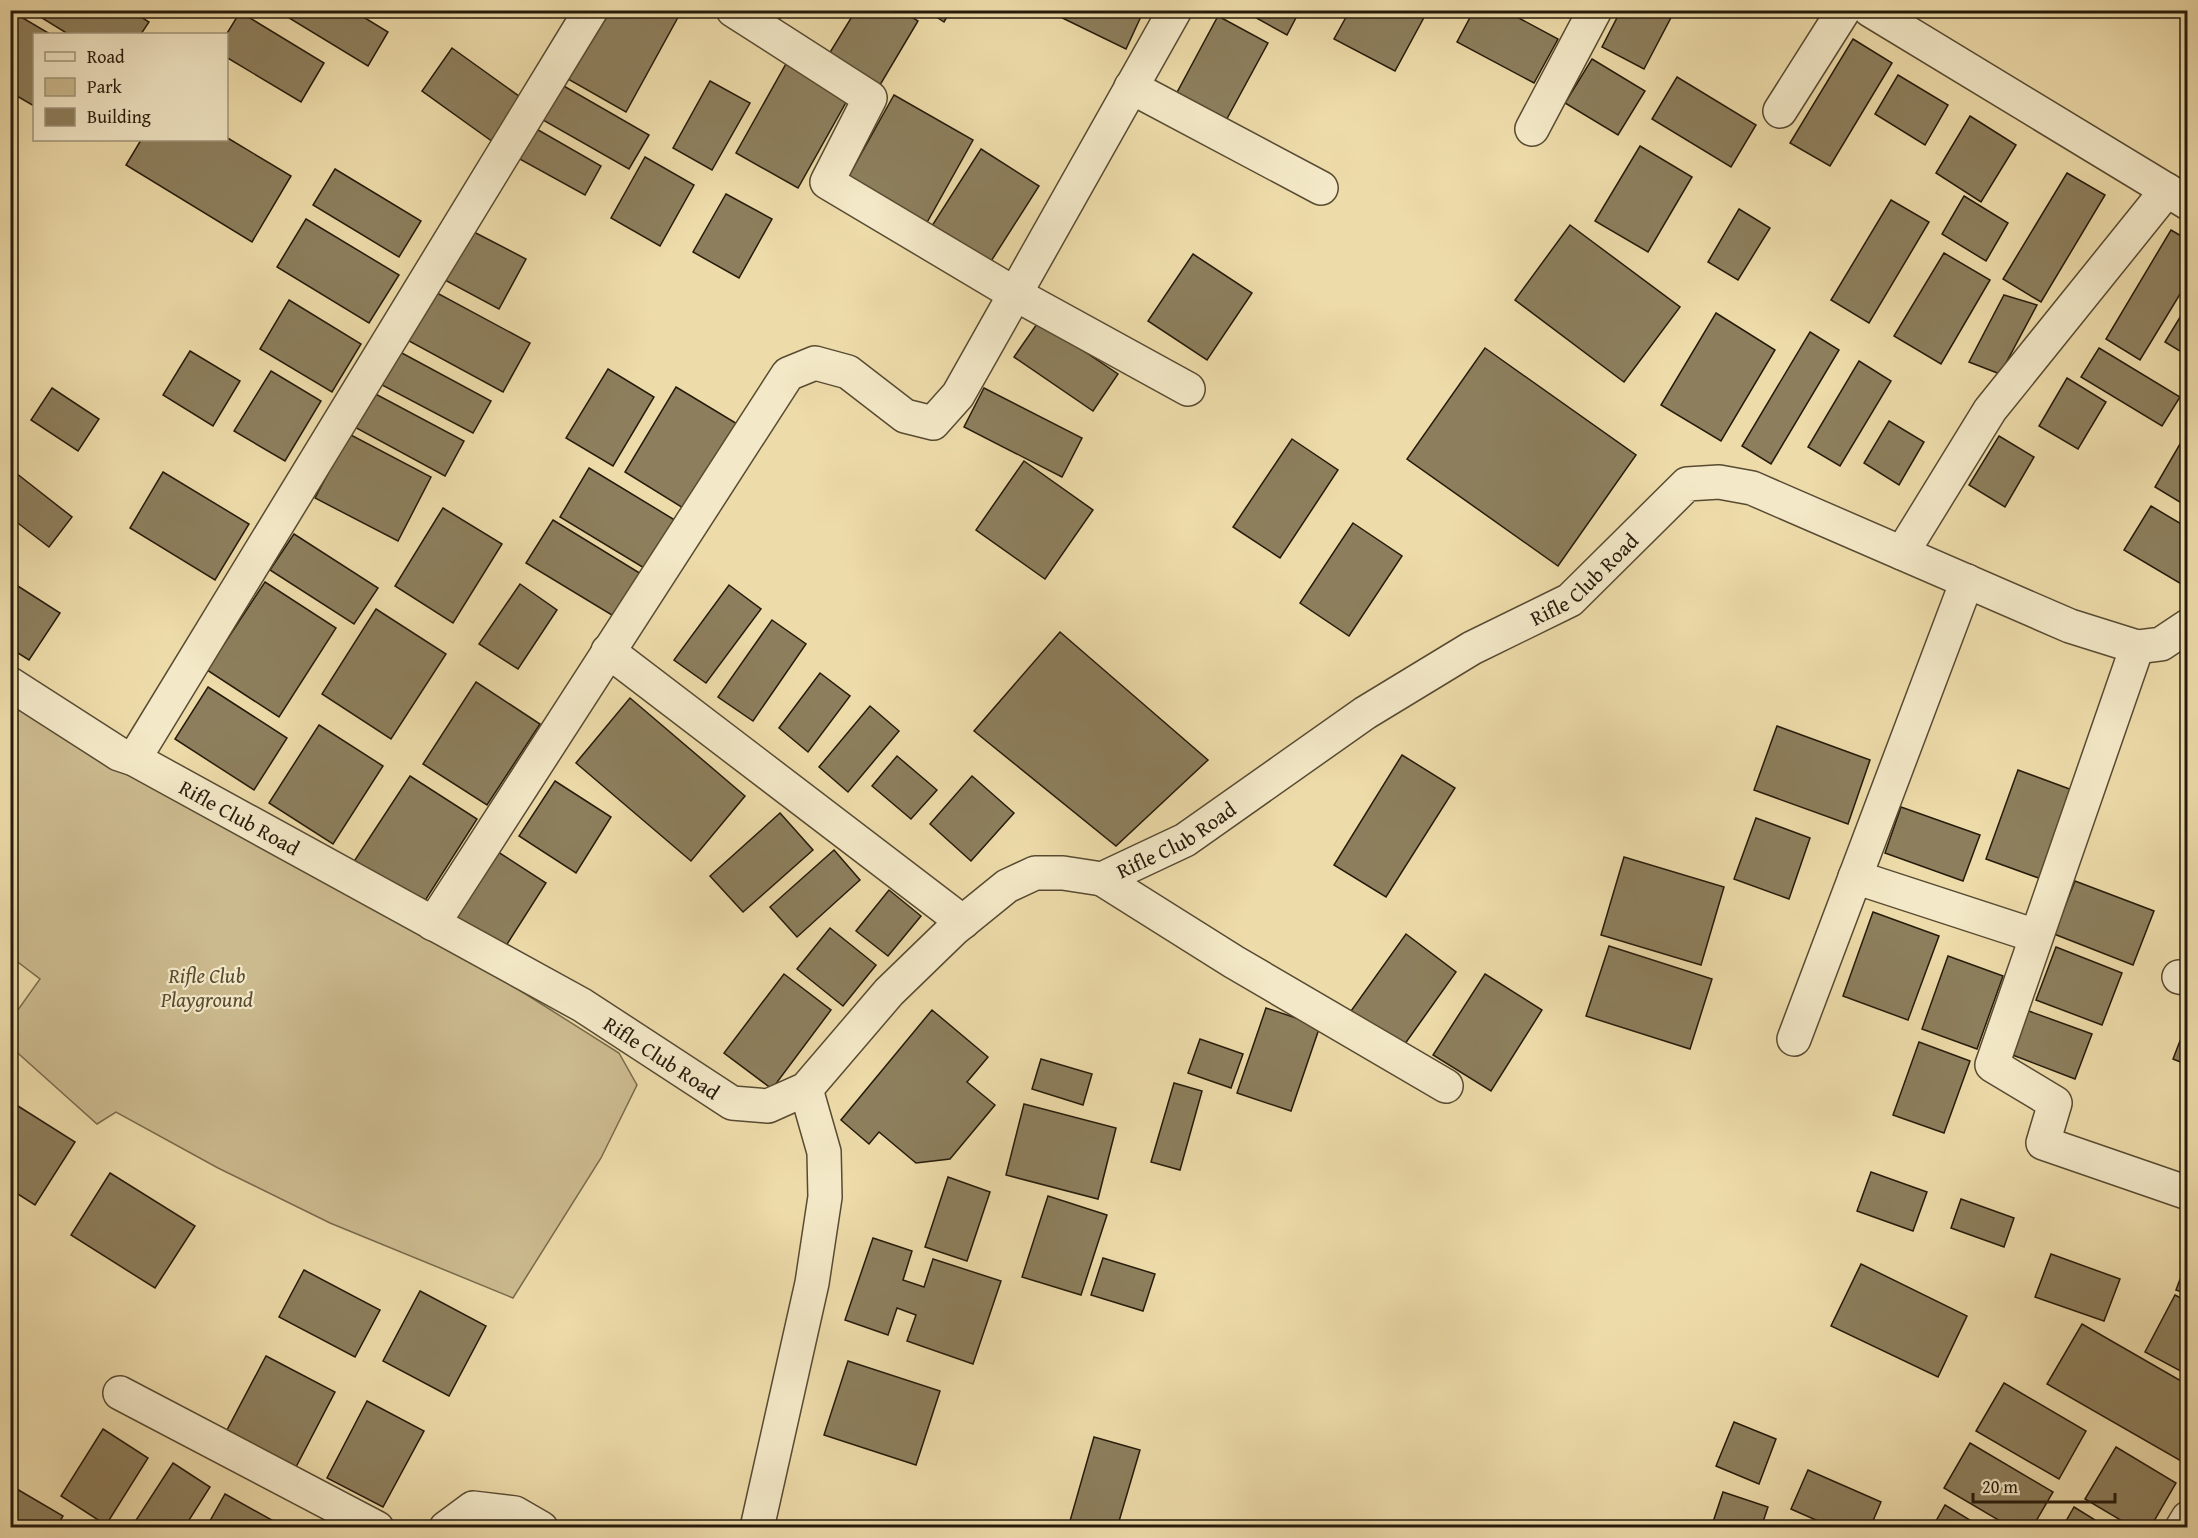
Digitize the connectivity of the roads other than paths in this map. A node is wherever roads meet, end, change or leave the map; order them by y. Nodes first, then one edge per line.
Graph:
1 (591, 10) edge
2 (733, 10) edge
3 (1175, 10) edge
4 (1595, 10) edge
5 (1844, 10) edge
6 (1870, 10) edge
7 (1131, 87) junction
8 (1780, 111) dead end
9 (1532, 129) dead end
10 (1321, 188) dead end
11 (2177, 197) edge
12 (1015, 294) junction
13 (1188, 389) dead end
14 (1902, 553) junction
15 (1967, 581) junction
16 (2187, 626) edge
17 (2137, 647) junction
18 (608, 651) junction
19 (10, 684) edge
20 (134, 759) junction
21 (1855, 877) junction
22 (1102, 879) junction
23 (963, 922) junction
24 (433, 924) junction
25 (2036, 936) junction
26 (1794, 1039) dead end
27 (1446, 1086) dead end
28 (806, 1089) junction
29 (2187, 1193) edge
30 (120, 1393) dead end
31 (2187, 1518) edge
32 (377, 1527) edge
33 (446, 1527) edge
34 (541, 1527) edge
35 (757, 1527) edge
36 (2182, 1527) edge

1 - 20 street
2 - 12 street
3 - 7 street
4 - 9 street
5 - 8 street
6 - 11 street
7 - 10 street
7 - 12 street
11 - 14 street
12 - 13 street
12 - 18 street
14 - 15 street, Rifle Club Road
14 - 22 street, Rifle Club Road
15 - 17 street, Rifle Club Road
15 - 21 street
16 - 17 street, Rifle Club Road
17 - 25 street
18 - 23 street
18 - 24 street
19 - 20 street, Rifle Club Road
20 - 24 street, Rifle Club Road
21 - 25 street
21 - 26 street
22 - 23 street, Rifle Club Road
22 - 27 street
23 - 28 street, Rifle Club Road
24 - 28 street, Rifle Club Road
25 - 29 street
28 - 35 street
30 - 32 street
31 - 36 street
33 - 34 street

